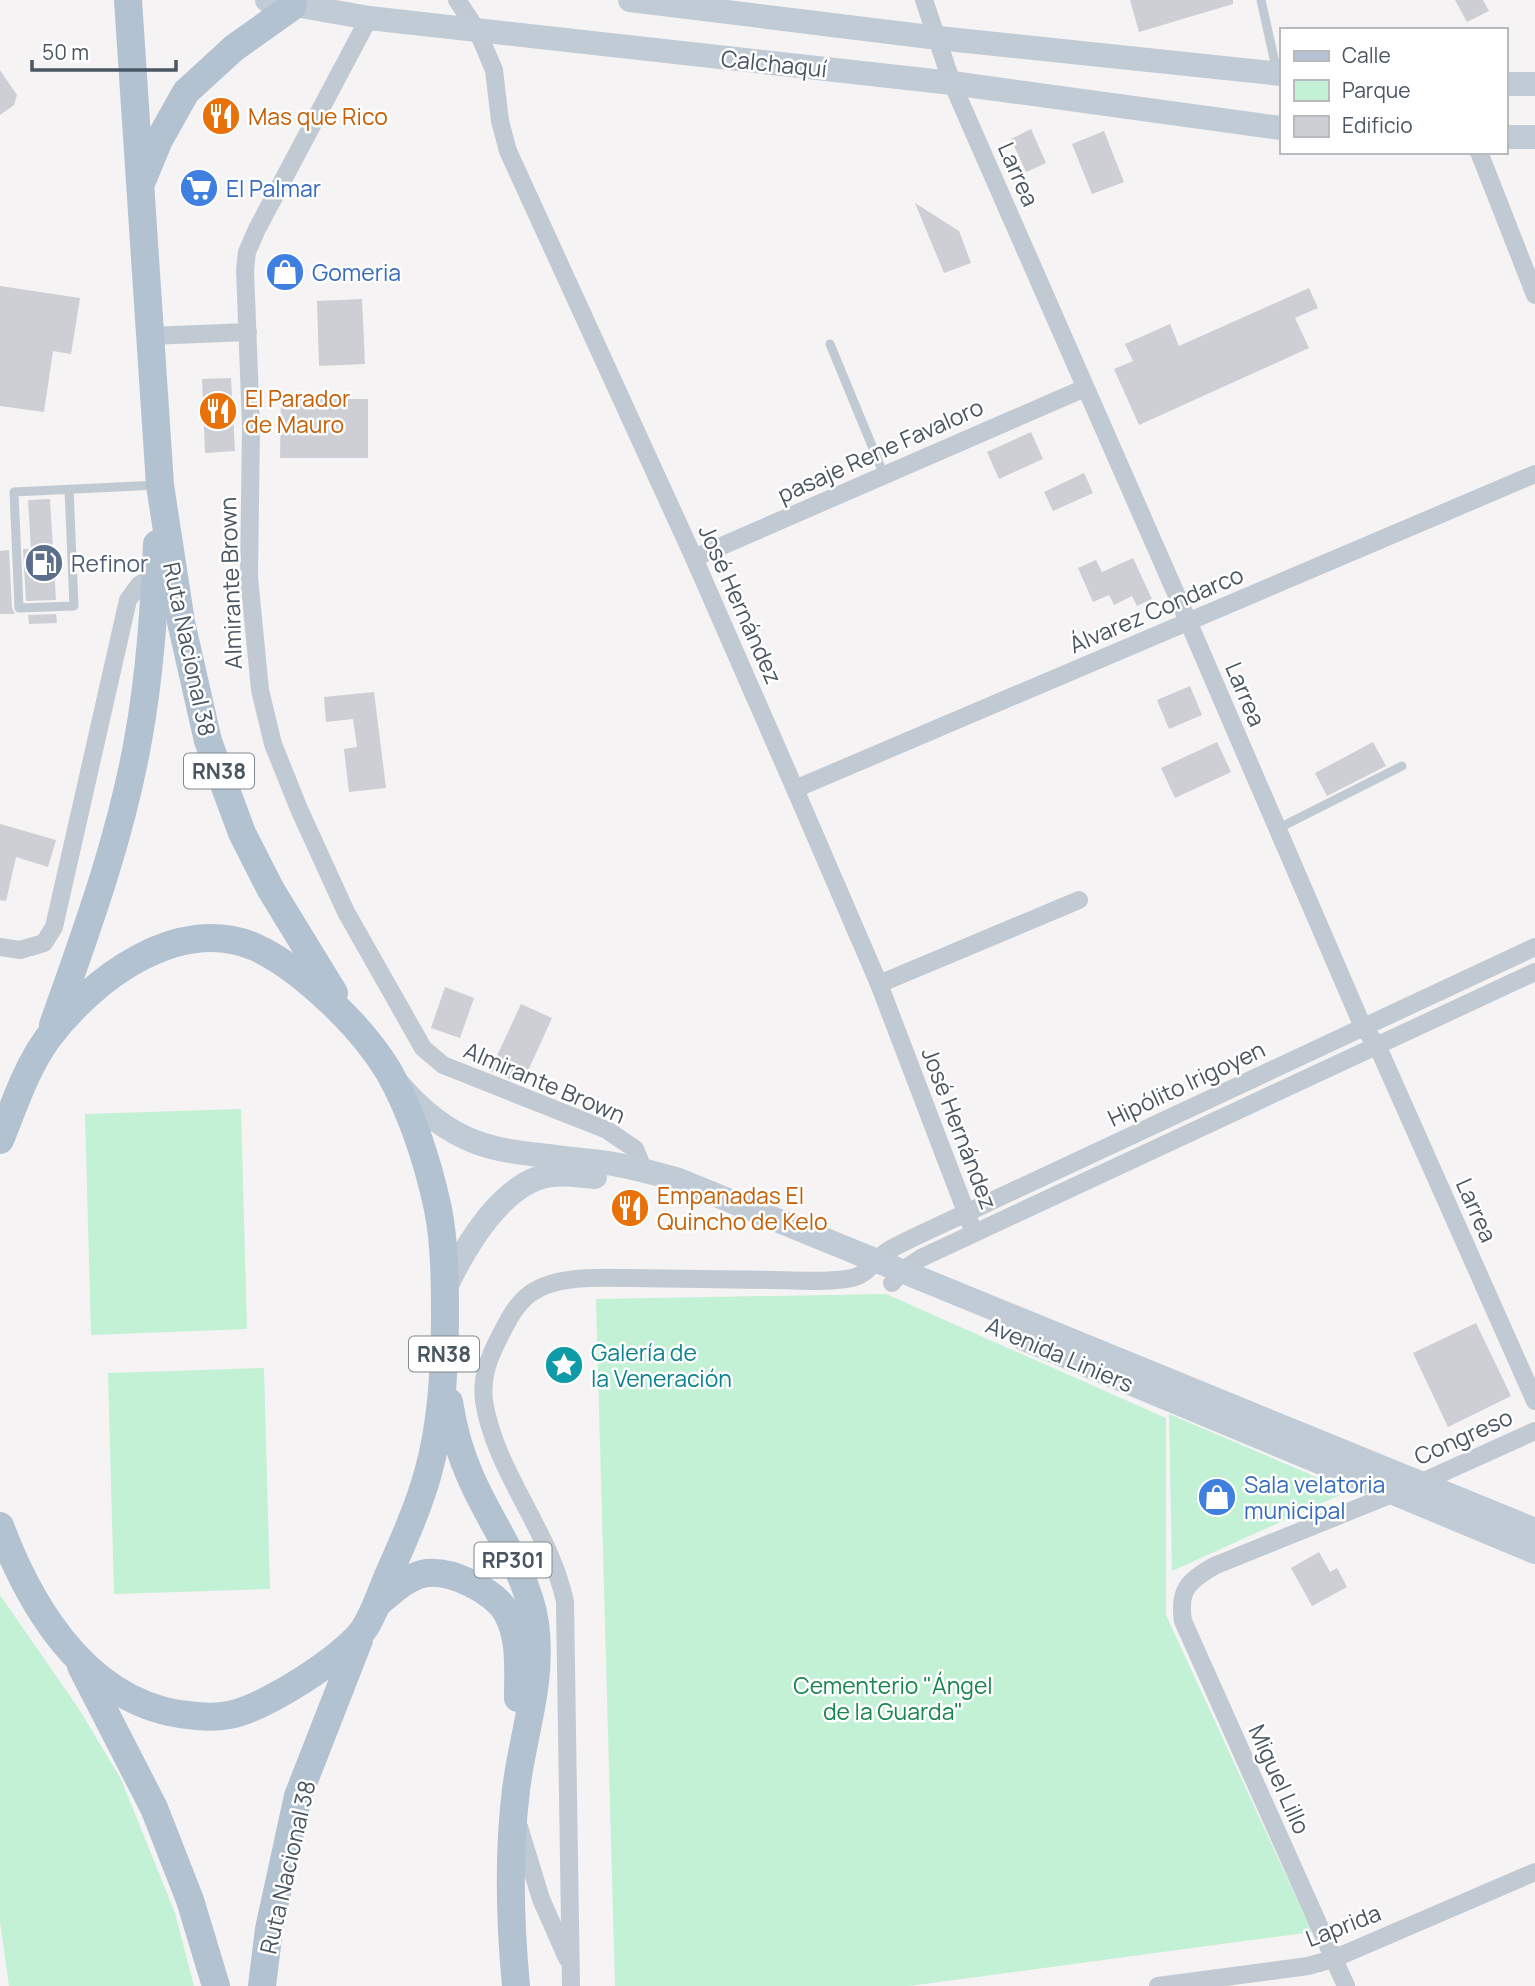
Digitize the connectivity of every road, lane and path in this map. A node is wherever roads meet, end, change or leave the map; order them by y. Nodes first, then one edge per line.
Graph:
1 (128, 0) edge
2 (457, 0) edge
3 (630, 0) edge
4 (925, 0) edge
5 (1261, 0) edge
6 (280, 3) edge
7 (369, 18) junction
8 (477, 30) junction
9 (938, 38) junction
10 (1279, 74) edge
11 (952, 82) junction
12 (1507, 84) edge
13 (1535, 84) edge
14 (1280, 128) edge
15 (1507, 137) edge
16 (1535, 137) edge
17 (1480, 154) edge
18 (139, 187) junction
19 (1535, 295) edge
20 (248, 332) junction
21 (150, 336) junction
22 (830, 344) dead end
23 (1085, 388) junction
24 (1535, 474) edge
25 (884, 475) junction
26 (160, 485) junction
27 (69, 489) junction
28 (694, 558) junction
29 (156, 575) junction
30 (1188, 621) junction
31 (1402, 766) dead end
32 (795, 789) junction
33 (1277, 829) junction
34 (1079, 900) dead end
35 (0, 947) edge
36 (1535, 947) edge
37 (1535, 972) edge
38 (879, 984) junction
39 (1363, 1027) junction
40 (357, 1028) junction
41 (48, 1039) junction
42 (1377, 1045) junction
43 (389, 1072) junction
44 (0, 1140) edge
45 (580, 1167) junction
46 (644, 1171) junction
47 (967, 1212) junction
48 (974, 1233) junction
49 (870, 1266) junction
50 (897, 1277) junction
51 (446, 1286) junction
52 (444, 1368) junction
53 (1535, 1401) edge
54 (1535, 1431) edge
55 (1422, 1482) junction
56 (1395, 1493) junction
57 (0, 1526) edge
58 (1535, 1530) edge
59 (1535, 1552) edge
60 (1184, 1590) joint
61 (369, 1619) junction
62 (76, 1658) junction
63 (519, 1760) junction
64 (513, 1808) junction
65 (1535, 1872) edge
66 (1333, 1959) junction
67 (570, 1964) junction
68 (216, 1986) edge
69 (262, 1986) edge
70 (516, 1986) edge
71 (571, 1986) edge
72 (1158, 1986) edge
73 (1346, 1986) edge

1 - 18 main road, Ruta Nacional 38 / RN38
2 - 8 street, José Hernández
3 - 9 main road, Calchaquí
4 - 9 street, Larrea
5 - 10 lane
6 - 7 main road, Calchaquí
6 - 18 main road
7 - 8 main road, Calchaquí
7 - 20 street, Almirante Brown
8 - 11 main road, Calchaquí
8 - 28 street, José Hernández
9 - 10 main road, Calchaquí
9 - 11 street, Larrea
11 - 14 main road, Calchaquí
11 - 23 street, Larrea
12 - 13 main road
15 - 16 main road
17 - 19 street
18 - 21 main road, Ruta Nacional 38 / RN38
20 - 21 street
20 - 46 street, Almirante Brown
21 - 26 main road, Ruta Nacional 38 / RN38
22 - 25 lane
23 - 25 street, pasaje Rene Favaloro
23 - 30 street, Larrea
24 - 30 street, Álvarez Condarco
25 - 28 street, pasaje Rene Favaloro
26 - 27 lane
26 - 29 main road, Ruta Nacional 38 / RN38
26 - 40 main road, Ruta Nacional 38 / RN38
27 - 27 lane
28 - 32 street, José Hernández
29 - 35 street
29 - 41 main road, Ruta Nacional 38 / RN38
30 - 32 street, Álvarez Condarco
30 - 33 street, Larrea
31 - 33 lane
32 - 38 street, José Hernández
33 - 39 street, Larrea
34 - 38 street
36 - 39 street, Hipólito Irigoyen
37 - 42 street, Hipólito Irigoyen
38 - 47 street, José Hernández
39 - 42 street, Larrea
39 - 47 street, Hipólito Irigoyen
40 - 41 main road, RN38
40 - 43 main road, RN38
41 - 44 main road, RN38
42 - 48 street, Hipólito Irigoyen
42 - 53 street, Larrea
43 - 45 main road
43 - 51 main road, RN38
45 - 46 main road, Avenida Liniers
45 - 49 main road, Avenida Liniers
45 - 51 main road
46 - 49 main road, Avenida Liniers
47 - 48 street, José Hernández
47 - 49 street, Hipólito Irigoyen
48 - 50 street, Hipólito Irigoyen
49 - 50 main road, Avenida Liniers
49 - 67 street
50 - 55 main road, Avenida Liniers
50 - 56 main road, Avenida Liniers
51 - 52 main road, RN38
52 - 61 main road, RN38
52 - 63 main road, RP301
54 - 55 street, Congreso
55 - 56 street, Congreso
55 - 58 main road, Avenida Liniers
56 - 59 main road, Avenida Liniers
56 - 60 street, Congreso
57 - 62 main road, RN38
60 - 66 street, Miguel Lillo
61 - 62 main road, RN38
61 - 63 main road, RP301
61 - 69 main road, Ruta Nacional 38 / RN38
62 - 68 main road, RN38
63 - 64 main road, RP301
64 - 67 street
64 - 70 main road, RP301
65 - 66 street, Laprida
66 - 72 street, Laprida
66 - 73 street, Miguel Lillo
67 - 71 street

